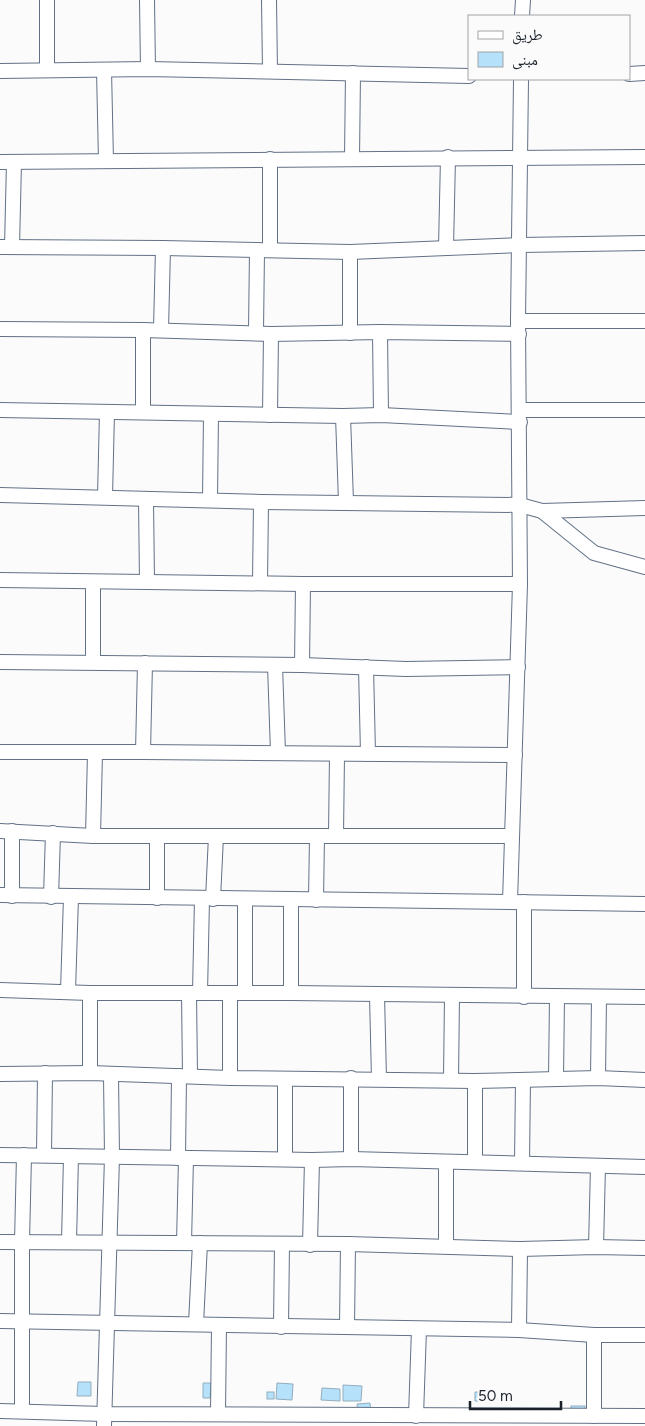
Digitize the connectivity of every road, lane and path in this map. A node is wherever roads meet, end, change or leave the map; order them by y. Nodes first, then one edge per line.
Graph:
1 (46, 0) edge
2 (147, 0) edge
3 (269, 0) edge
4 (523, 0) edge
5 (522, 15) edge
6 (46, 70) junction
7 (104, 70) junction
8 (148, 70) junction
9 (0, 71) edge
10 (270, 71) junction
11 (645, 73) edge
12 (353, 74) junction
13 (630, 74) edge
14 (468, 76) edge
15 (521, 80) edge
16 (448, 157) junction
17 (520, 157) junction
18 (645, 157) edge
19 (270, 159) junction
20 (352, 159) junction
21 (106, 161) junction
22 (0, 162) edge
23 (14, 162) junction
24 (645, 243) edge
25 (520, 245) junction
26 (6, 247) edge
27 (163, 248) junction
28 (446, 248) junction
29 (264, 250) junction
30 (350, 252) junction
31 (645, 321) edge
32 (518, 327) junction
33 (0, 329) edge
34 (143, 330) junction
35 (161, 330) junction
36 (256, 332) junction
37 (380, 332) junction
38 (350, 333) junction
39 (271, 334) junction
40 (0, 410) edge
41 (645, 410) edge
42 (107, 412) junction
43 (143, 412) junction
44 (211, 414) junction
45 (270, 414) junction
46 (380, 415) junction
47 (343, 416) junction
48 (520, 416) junction
49 (0, 495) edge
50 (105, 497) junction
51 (146, 499) junction
52 (210, 500) junction
53 (261, 502) junction
54 (346, 502) junction
55 (520, 505) junction
56 (645, 508) edge
57 (542, 511) junction
58 (645, 568) edge
59 (0, 580) edge
60 (92, 582) junction
61 (147, 582) junction
62 (260, 583) junction
63 (303, 584) junction
64 (520, 584) junction
65 (0, 662) edge
66 (93, 662) junction
67 (145, 663) junction
68 (275, 665) junction
69 (302, 665) junction
70 (366, 668) junction
71 (518, 668) junction
72 (0, 752) edge
73 (143, 752) junction
74 (95, 753) junction
75 (278, 753) junction
76 (337, 754) junction
77 (368, 754) junction
78 (515, 755) junction
79 (6, 831) edge
80 (53, 833) junction
81 (93, 836) junction
82 (157, 836) junction
83 (216, 836) junction
84 (317, 836) junction
85 (336, 836) junction
86 (511, 836) junction
87 (6, 895) edge
88 (52, 897) junction
89 (71, 897) junction
90 (157, 898) junction
91 (207, 899) junction
92 (245, 899) junction
93 (291, 900) junction
94 (316, 900) junction
95 (517, 902) junction
96 (645, 904) edge
97 (0, 990) edge
98 (68, 991) junction
99 (230, 992) junction
100 (90, 993) junction
101 (195, 993) junction
102 (245, 993) junction
103 (291, 993) junction
104 (377, 994) junction
105 (452, 996) junction
106 (524, 997) junction
107 (556, 997) junction
108 (645, 997) edge
109 (599, 998) junction
110 (45, 1073) junction
111 (90, 1073) junction
112 (0, 1074) edge
113 (111, 1075) junction
114 (185, 1076) junction
115 (230, 1078) junction
116 (351, 1078) junction
117 (598, 1078) junction
118 (285, 1079) junction
119 (379, 1079) junction
120 (556, 1079) junction
121 (451, 1080) junction
122 (523, 1080) junction
123 (645, 1080) edge
124 (475, 1081) junction
125 (0, 1155) edge
126 (24, 1155) junction
127 (44, 1155) junction
128 (71, 1156) junction
129 (112, 1157) junction
130 (182, 1158) junction
131 (285, 1159) junction
132 (351, 1159) junction
133 (312, 1160) junction
134 (446, 1162) junction
135 (475, 1162) junction
136 (522, 1163) junction
137 (598, 1166) junction
138 (645, 1167) edge
139 (0, 1242) edge
140 (22, 1242) junction
141 (69, 1242) junction
142 (109, 1243) junction
143 (184, 1243) junction
144 (200, 1244) junction
145 (282, 1244) junction
146 (348, 1244) junction
147 (310, 1245) junction
148 (446, 1246) junction
149 (596, 1247) junction
150 (645, 1248) edge
151 (520, 1249) junction
152 (0, 1321) edge
153 (22, 1321) junction
154 (107, 1324) junction
155 (196, 1324) junction
156 (219, 1325) junction
157 (281, 1327) junction
158 (348, 1328) junction
159 (420, 1328) junction
160 (519, 1330) junction
161 (594, 1335) junction
162 (645, 1335) edge
163 (0, 1411) edge
164 (22, 1411) junction
165 (218, 1414) junction
166 (416, 1416) junction
167 (594, 1416) junction
168 (645, 1416) edge
169 (104, 1420) edge
170 (269, 1420) edge
171 (320, 1420) edge
172 (521, 1421) edge

1 - 6 street
2 - 8 street
3 - 10 street
4 - 5 street
6 - 7 street
6 - 9 street
7 - 8 street
7 - 21 street
8 - 10 street
10 - 12 street
11 - 13 street
12 - 14 street
12 - 20 street
15 - 17 street
16 - 17 street
16 - 20 street
16 - 28 street
17 - 18 street
17 - 25 street
19 - 20 street
19 - 21 street
19 - 29 street
21 - 23 street
22 - 23 street
23 - 26 street
24 - 25 street
25 - 28 street
25 - 32 street
26 - 27 street
27 - 29 street
27 - 35 street
28 - 30 street
29 - 30 street
29 - 36 street
30 - 38 street
31 - 32 street
32 - 37 street
32 - 48 street
33 - 34 street
34 - 35 street
34 - 43 street
35 - 36 street
36 - 39 street
37 - 38 street
37 - 46 street
38 - 39 street
39 - 45 street
40 - 42 street
41 - 48 street
42 - 43 street
42 - 50 street
43 - 44 street
44 - 45 street
44 - 52 street
45 - 47 street
46 - 47 street
46 - 48 street
47 - 54 street
48 - 55 street
49 - 50 street
50 - 51 street
51 - 52 street
51 - 61 street
52 - 53 street
53 - 54 street
53 - 62 street
54 - 55 street
55 - 57 street
55 - 64 street
56 - 57 street
57 - 58 street
59 - 60 street
60 - 61 street
60 - 66 street
61 - 62 street
62 - 63 street
63 - 64 street
63 - 69 street
64 - 71 street
65 - 66 street
66 - 67 street
67 - 68 street
67 - 73 street
68 - 69 street
68 - 75 street
69 - 70 street
70 - 71 street
70 - 77 street
71 - 78 street
72 - 74 street
73 - 74 street
73 - 75 street
74 - 81 street
75 - 76 street
76 - 77 street
76 - 85 street
77 - 78 street
78 - 86 street
79 - 80 street
79 - 87 street
80 - 81 street
80 - 88 street
81 - 82 street
82 - 83 street
82 - 90 street
83 - 84 street
83 - 91 street
84 - 85 street
84 - 94 street
85 - 86 street
86 - 95 street
87 - 88 street
88 - 89 street
89 - 90 street
89 - 98 street
90 - 91 street
91 - 92 street
91 - 101 street
92 - 93 street
92 - 102 street
93 - 94 street
93 - 103 street
94 - 95 street
95 - 96 street
95 - 106 street
97 - 98 street
98 - 100 street
99 - 101 street
99 - 102 street
99 - 115 street
100 - 101 street
100 - 111 street
101 - 114 street
102 - 103 street
103 - 104 street
104 - 105 street
104 - 119 street
105 - 106 street
105 - 121 street
106 - 107 street
107 - 109 street
107 - 120 street
108 - 109 street
109 - 117 street
110 - 111 street
110 - 112 street
110 - 127 street
111 - 113 street
113 - 114 street
113 - 129 street
114 - 115 street
114 - 130 street
115 - 118 street
116 - 118 street
116 - 119 street
116 - 132 street
117 - 120 street
117 - 123 street
118 - 131 street
119 - 121 street
120 - 122 street
121 - 124 street
122 - 124 street
122 - 136 street
124 - 135 street
125 - 126 street
126 - 127 street
126 - 140 street
127 - 128 street
128 - 129 street
128 - 141 street
129 - 130 street
129 - 142 street
130 - 131 street
130 - 143 street
131 - 133 street
132 - 133 street
132 - 134 street
133 - 147 street
134 - 135 street
134 - 148 street
135 - 136 street
136 - 137 street
137 - 138 street
137 - 149 street
139 - 140 street
140 - 141 street
140 - 153 street
141 - 142 street
142 - 143 street
142 - 154 street
143 - 144 street
144 - 145 street
144 - 155 street
145 - 147 street
145 - 157 street
146 - 147 street
146 - 148 street
146 - 158 street
148 - 151 street
149 - 150 street
149 - 151 street
151 - 160 street
152 - 153 street
153 - 154 street
153 - 164 street
154 - 155 street
154 - 169 street
155 - 156 street
156 - 157 street
156 - 165 street
157 - 158 street
158 - 159 street
159 - 160 street
159 - 166 street
160 - 161 street
161 - 162 street
161 - 167 street
163 - 164 street
164 - 169 street
165 - 169 street
165 - 170 street
166 - 171 street
166 - 172 street
167 - 168 street
167 - 172 street
170 - 171 street

